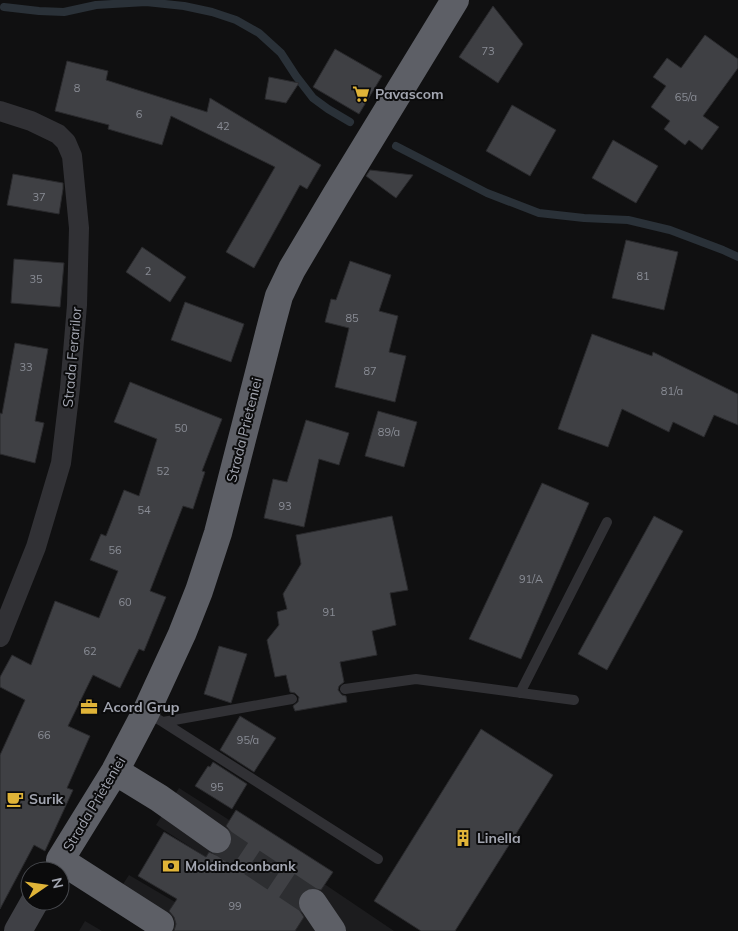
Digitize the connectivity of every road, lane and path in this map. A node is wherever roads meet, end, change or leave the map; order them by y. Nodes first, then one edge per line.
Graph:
1 (455, 0) edge
2 (0, 111) edge
3 (607, 522) dead end
4 (0, 637) edge
5 (345, 689) dead end
6 (520, 693) junction
7 (292, 699) dead end
8 (574, 700) dead end
9 (155, 717) junction
10 (115, 772) junction
11 (217, 839) tunnel mouth
12 (378, 859) dead end
13 (60, 861) edge
14 (70, 873) edge
15 (313, 903) tunnel mouth
16 (30, 911) edge
17 (160, 924) dead end
18 (18, 931) edge
19 (332, 931) edge

1 - 9 highway, Strada Prieteniei
2 - 4 street, Strada Ferarilor
3 - 6 lane
5 - 6 lane
6 - 8 lane
7 - 9 lane
9 - 10 highway, Strada Prieteniei
9 - 12 lane
10 - 11 highway
10 - 13 highway, Strada Prieteniei
14 - 17 highway
15 - 19 highway
16 - 18 street

